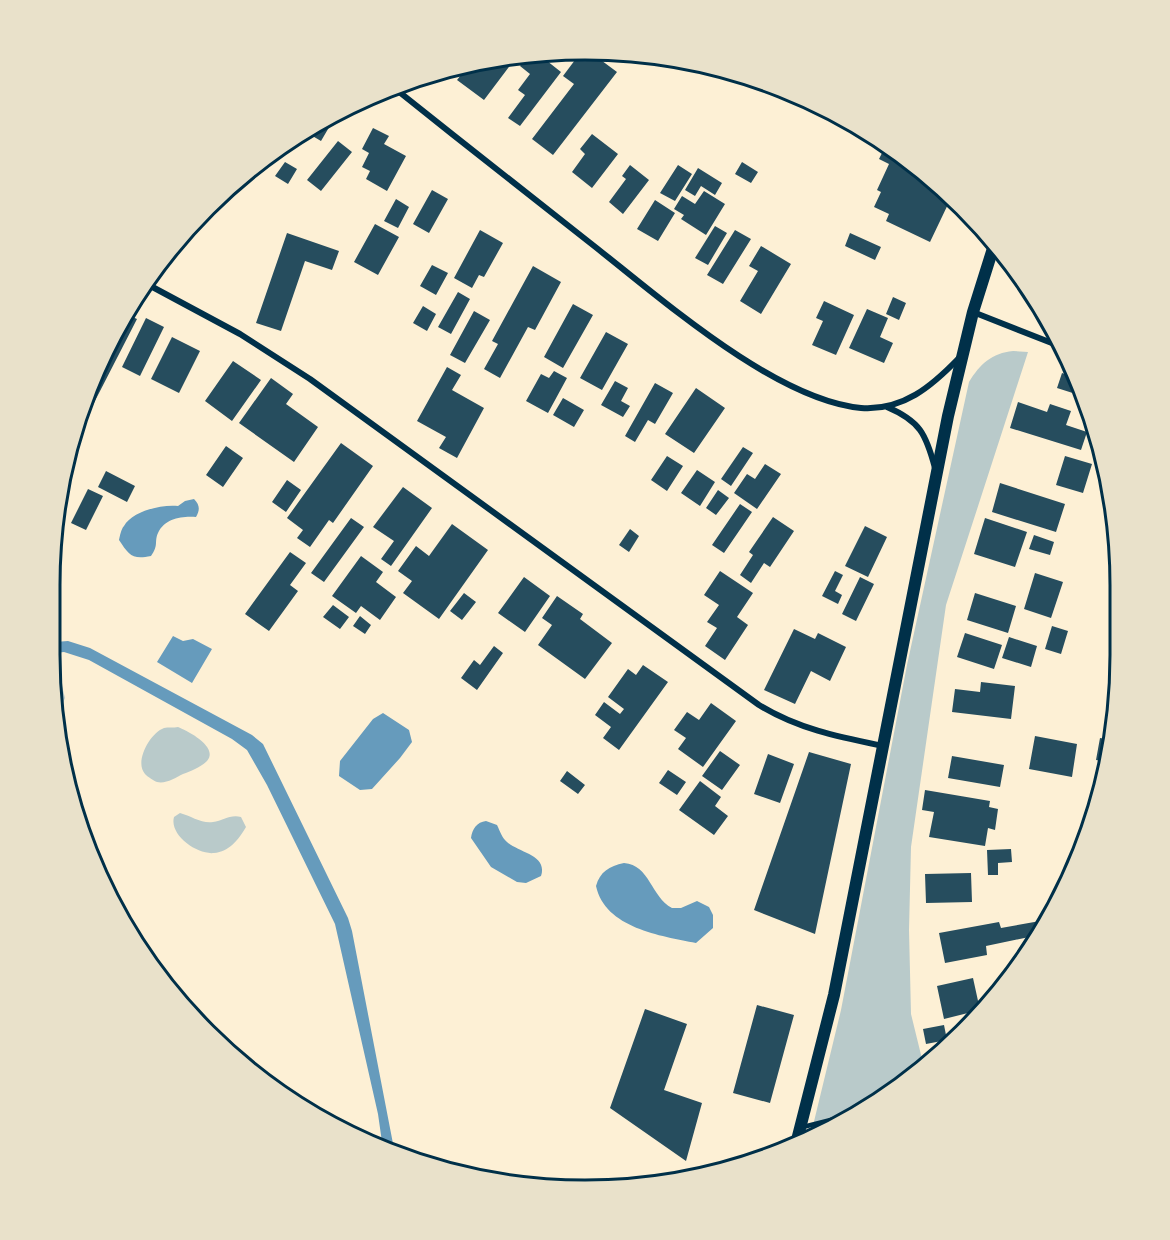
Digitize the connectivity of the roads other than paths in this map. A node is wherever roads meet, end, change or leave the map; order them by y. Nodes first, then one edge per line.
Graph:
1 (401, 94) edge
2 (992, 253) edge
3 (152, 288) edge
4 (973, 312) junction
5 (1050, 342) edge
6 (963, 354) junction
7 (886, 406) junction
8 (937, 475) junction
9 (883, 746) junction
10 (826, 1122) edge
11 (801, 1128) junction
12 (799, 1134) edge

1 - 7 street
2 - 4 main road
3 - 9 street
4 - 5 street
4 - 6 main road
6 - 7 street
6 - 8 main road
7 - 8 street
8 - 9 main road
9 - 11 main road
10 - 11 lane
11 - 12 main road

